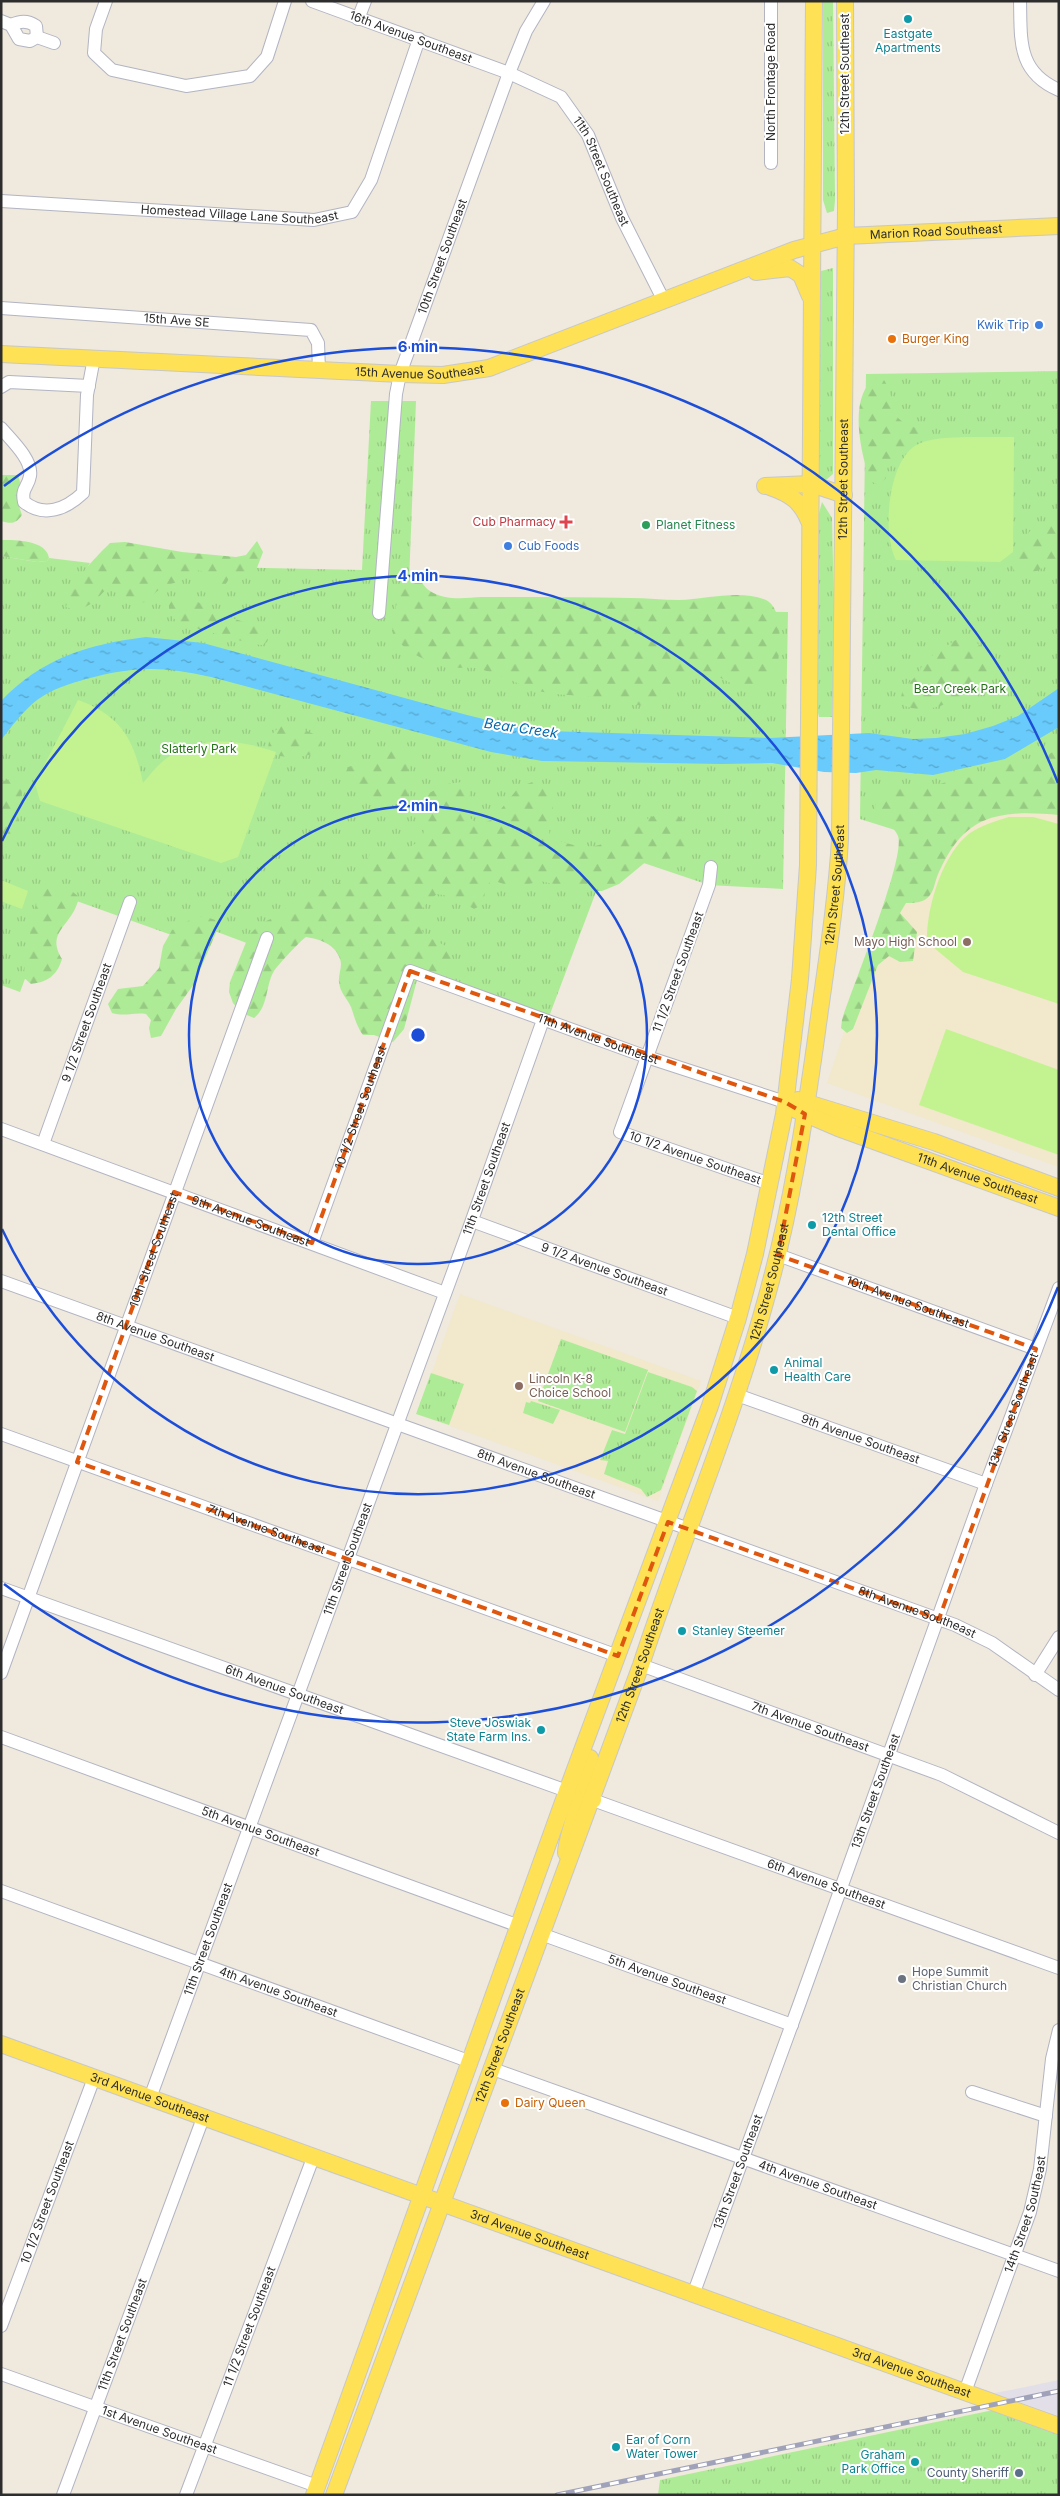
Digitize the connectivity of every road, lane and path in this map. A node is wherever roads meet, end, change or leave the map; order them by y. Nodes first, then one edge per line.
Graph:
1 (106, 1) edge
2 (285, 1) edge
3 (312, 1) edge
4 (365, 1) edge
5 (544, 1) edge
6 (771, 1) edge
7 (814, 1) edge
8 (845, 1) edge
9 (1020, 1) edge
10 (358, 19) junction
11 (6, 23) edge
12 (419, 39) junction
13 (54, 42) dead end
14 (510, 73) junction
15 (1059, 90) edge
16 (771, 163) dead end
17 (1, 201) edge
18 (1059, 226) edge
19 (846, 236) junction
20 (814, 243) junction
21 (707, 282) junction
22 (663, 299) junction
23 (813, 302) junction
24 (1, 308) edge
25 (1, 354) edge
26 (94, 358) junction
27 (319, 370) junction
28 (400, 374) junction
29 (89, 386) junction
30 (1, 387) edge
31 (1, 428) edge
32 (811, 484) junction
33 (844, 495) junction
34 (811, 525) junction
35 (379, 613) dead end
36 (711, 867) dead end
37 (130, 902) dead end
38 (267, 938) dead end
39 (410, 972) joint
40 (543, 1020) junction
41 (647, 1057) junction
42 (785, 1102) junction
43 (806, 1108) junction
44 (1, 1129) edge
45 (620, 1132) joint
46 (43, 1144) junction
47 (770, 1184) junction
48 (1059, 1188) edge
49 (174, 1192) junction
50 (1059, 1208) edge
51 (472, 1221) junction
52 (312, 1244) junction
53 (778, 1256) junction
54 (1, 1280) edge
55 (1059, 1288) edge
56 (445, 1293) junction
57 (738, 1318) junction
58 (126, 1326) junction
59 (1036, 1349) junction
60 (737, 1395) junction
61 (398, 1424) junction
62 (1, 1434) edge
63 (77, 1462) junction
64 (986, 1484) junction
65 (668, 1522) junction
66 (687, 1529) junction
67 (347, 1558) junction
68 (1, 1588) edge
69 (29, 1598) junction
70 (939, 1619) junction
71 (1059, 1637) edge
72 (618, 1656) junction
73 (642, 1665) junction
74 (1, 1673) edge
75 (1036, 1675) junction
76 (1059, 1690) edge
77 (297, 1696) junction
78 (594, 1717) junction
79 (1, 1738) edge
80 (890, 1754) junction
81 (567, 1791) junction
82 (593, 1800) junction
83 (249, 1829) junction
84 (1059, 1833) edge
85 (565, 1872) junction
86 (841, 1890) junction
87 (1, 1891) edge
88 (520, 1926) junction
89 (541, 1934) junction
90 (200, 1963) junction
91 (1059, 1968) edge
92 (792, 2025) junction
93 (1059, 2030) edge
94 (1, 2044) edge
95 (471, 2062) junction
96 (490, 2068) junction
97 (94, 2078) junction
98 (972, 2092) dead end
99 (150, 2098) junction
100 (1046, 2116) junction
101 (203, 2118) junction
102 (313, 2158) junction
103 (742, 2159) junction
104 (421, 2197) junction
105 (441, 2204) junction
106 (1015, 2256) junction
107 (1059, 2271) edge
108 (693, 2295) junction
109 (1, 2326) edge
110 (1, 2374) edge
111 (965, 2392) junction
112 (96, 2408) junction
113 (1059, 2426) edge
114 (205, 2446) junction
115 (316, 2491) edge
116 (63, 2495) edge
117 (186, 2495) edge
118 (334, 2495) edge

1 - 2 street
3 - 10 street, 16th Avenue Southeast
4 - 10 street
5 - 14 street, 10th Street Southeast
6 - 16 street, North Frontage Road
7 - 20 main road, 12th Street Southeast
8 - 19 main road, 12th Street Southeast
9 - 15 street
10 - 12 street, 16th Avenue Southeast
11 - 13 street
12 - 14 street, 16th Avenue Southeast
12 - 17 street, Homestead Village Lane Southeast
14 - 22 street, 11th Street Southeast
14 - 28 street, 10th Street Southeast
18 - 19 main road, Marion Road Southeast
19 - 20 main road, Marion Road Southeast
19 - 33 main road, 12th Street Southeast
20 - 21 main road, 15th Avenue Southeast
20 - 23 main road, 12th Street Southeast
21 - 22 main road, 15th Avenue Southeast
21 - 23 main road
22 - 28 main road, 15th Avenue Southeast
23 - 32 main road, 12th Street Southeast
24 - 27 street, 15th Ave SE
25 - 26 main road, 15th Avenue Southeast
26 - 27 main road, 15th Avenue Southeast
26 - 29 street
27 - 28 main road, 15th Avenue Southeast
28 - 35 street, 10th Street Southeast
29 - 30 street
29 - 31 street
32 - 33 main road
32 - 34 main road, 12th Street Southeast
32 - 34 main road
33 - 43 main road, 12th Street Southeast
34 - 42 main road, 12th Street Southeast
36 - 41 street, 11 1/2 Street Southeast
37 - 46 street, 9 1/2 Street Southeast
38 - 49 street, 10th Street Southeast
39 - 40 street, 11th Avenue Southeast
39 - 52 street, 10 1/2 Street Southeast
40 - 41 street, 11th Avenue Southeast
40 - 51 street, 11th Street Southeast
41 - 42 street, 11th Avenue Southeast
41 - 45 street, 11 1/2 Street Southeast
42 - 43 main road, 11th Avenue Southeast
42 - 47 main road, 12th Street Southeast
43 - 48 main road, 11th Avenue Southeast
43 - 50 main road, 11th Avenue Southeast
43 - 53 main road, 12th Street Southeast
44 - 46 street, 9th Avenue Southeast
45 - 47 street, 10 1/2 Avenue Southeast
46 - 49 street, 9th Avenue Southeast
47 - 57 main road, 12th Street Southeast
49 - 52 street, 9th Avenue Southeast
49 - 58 street, 10th Street Southeast
51 - 56 street, 11th Street Southeast
51 - 57 street, 9 1/2 Avenue Southeast
52 - 56 street, 9th Avenue Southeast
53 - 59 street, 10th Avenue Southeast
53 - 60 main road, 12th Street Southeast
54 - 58 street, 8th Avenue Southeast
55 - 59 street, 13th Street Southeast
56 - 61 street, 11th Street Southeast
57 - 65 main road, 12th Street Southeast
58 - 61 street, 8th Avenue Southeast
58 - 63 street, 10th Street Southeast
59 - 64 street, 13th Street Southeast
60 - 64 street, 9th Avenue Southeast
60 - 66 main road, 12th Street Southeast
61 - 65 street, 8th Avenue Southeast
61 - 67 street, 11th Street Southeast
62 - 63 street, 7th Avenue Southeast
63 - 67 street, 7th Avenue Southeast
63 - 69 street, 10th Street Southeast
64 - 70 street, 13th Street Southeast
65 - 66 street, 8th Avenue Southeast
65 - 72 main road, 12th Street Southeast
66 - 70 street, 8th Avenue Southeast
66 - 73 main road, 12th Street Southeast
67 - 72 street, 7th Avenue Southeast
67 - 77 street, 11th Street Southeast
68 - 69 street, 6th Avenue Southeast
69 - 74 street, 10th Street Southeast
69 - 77 street, 6th Avenue Southeast
70 - 75 street, 8th Avenue Southeast
70 - 80 street, 13th Street Southeast
71 - 75 street
72 - 78 main road, 12th Street Southeast
73 - 80 street, 7th Avenue Southeast
73 - 82 main road, 12th Street Southeast
75 - 76 street, 8th Avenue Southeast
77 - 81 street, 6th Avenue Southeast
77 - 83 street, 11th Street Southeast
78 - 81 main road, 12th Street Southeast
78 - 82 main road
79 - 83 street, 5th Avenue Southeast
80 - 84 street, 7th Avenue Southeast
80 - 86 street, 13th Street Southeast
81 - 85 main road
81 - 88 main road, 12th Street Southeast
82 - 85 main road, 12th Street Southeast
82 - 86 street, 6th Avenue Southeast
83 - 88 street, 5th Avenue Southeast
83 - 90 street, 11th Street Southeast
85 - 89 main road, 12th Street Southeast
86 - 91 street, 6th Avenue Southeast
86 - 92 street, 13th Street Southeast
87 - 90 street, 4th Avenue Southeast
88 - 95 main road, 12th Street Southeast
89 - 92 street, 5th Avenue Southeast
89 - 96 main road, 12th Street Southeast
90 - 95 street, 4th Avenue Southeast
90 - 99 street, 11th Street Southeast
92 - 103 street, 13th Street Southeast
93 - 100 street, 14th Street Southeast
94 - 97 main road, 3rd Avenue Southeast
95 - 104 main road, 12th Street Southeast
96 - 103 street, 4th Avenue Southeast
96 - 105 main road, 12th Street Southeast
97 - 99 main road, 3rd Avenue Southeast
97 - 109 street, 10 1/2 Street Southeast
98 - 100 street
99 - 101 main road, 3rd Avenue Southeast
100 - 106 street, 14th Street Southeast
101 - 102 main road, 3rd Avenue Southeast
101 - 112 street, 11th Street Southeast
102 - 104 main road, 3rd Avenue Southeast
102 - 114 street, 11 1/2 Street Southeast
103 - 106 street, 4th Avenue Southeast
103 - 108 street, 13th Street Southeast
104 - 105 main road, 3rd Avenue Southeast
104 - 115 main road, 12th Street Southeast
105 - 108 main road, 3rd Avenue Southeast
105 - 118 main road, 12th Street Southeast
106 - 107 street, 4th Avenue Southeast
106 - 111 street, 14th Street Southeast
108 - 111 main road, 3rd Avenue Southeast
110 - 112 street, 1st Avenue Southeast
111 - 113 main road, 3rd Avenue Southeast
112 - 114 street, 1st Avenue Southeast
112 - 116 street, 11th Street Southeast
114 - 115 street, 1st Avenue Southeast
114 - 117 street, 11 1/2 Street Southeast

